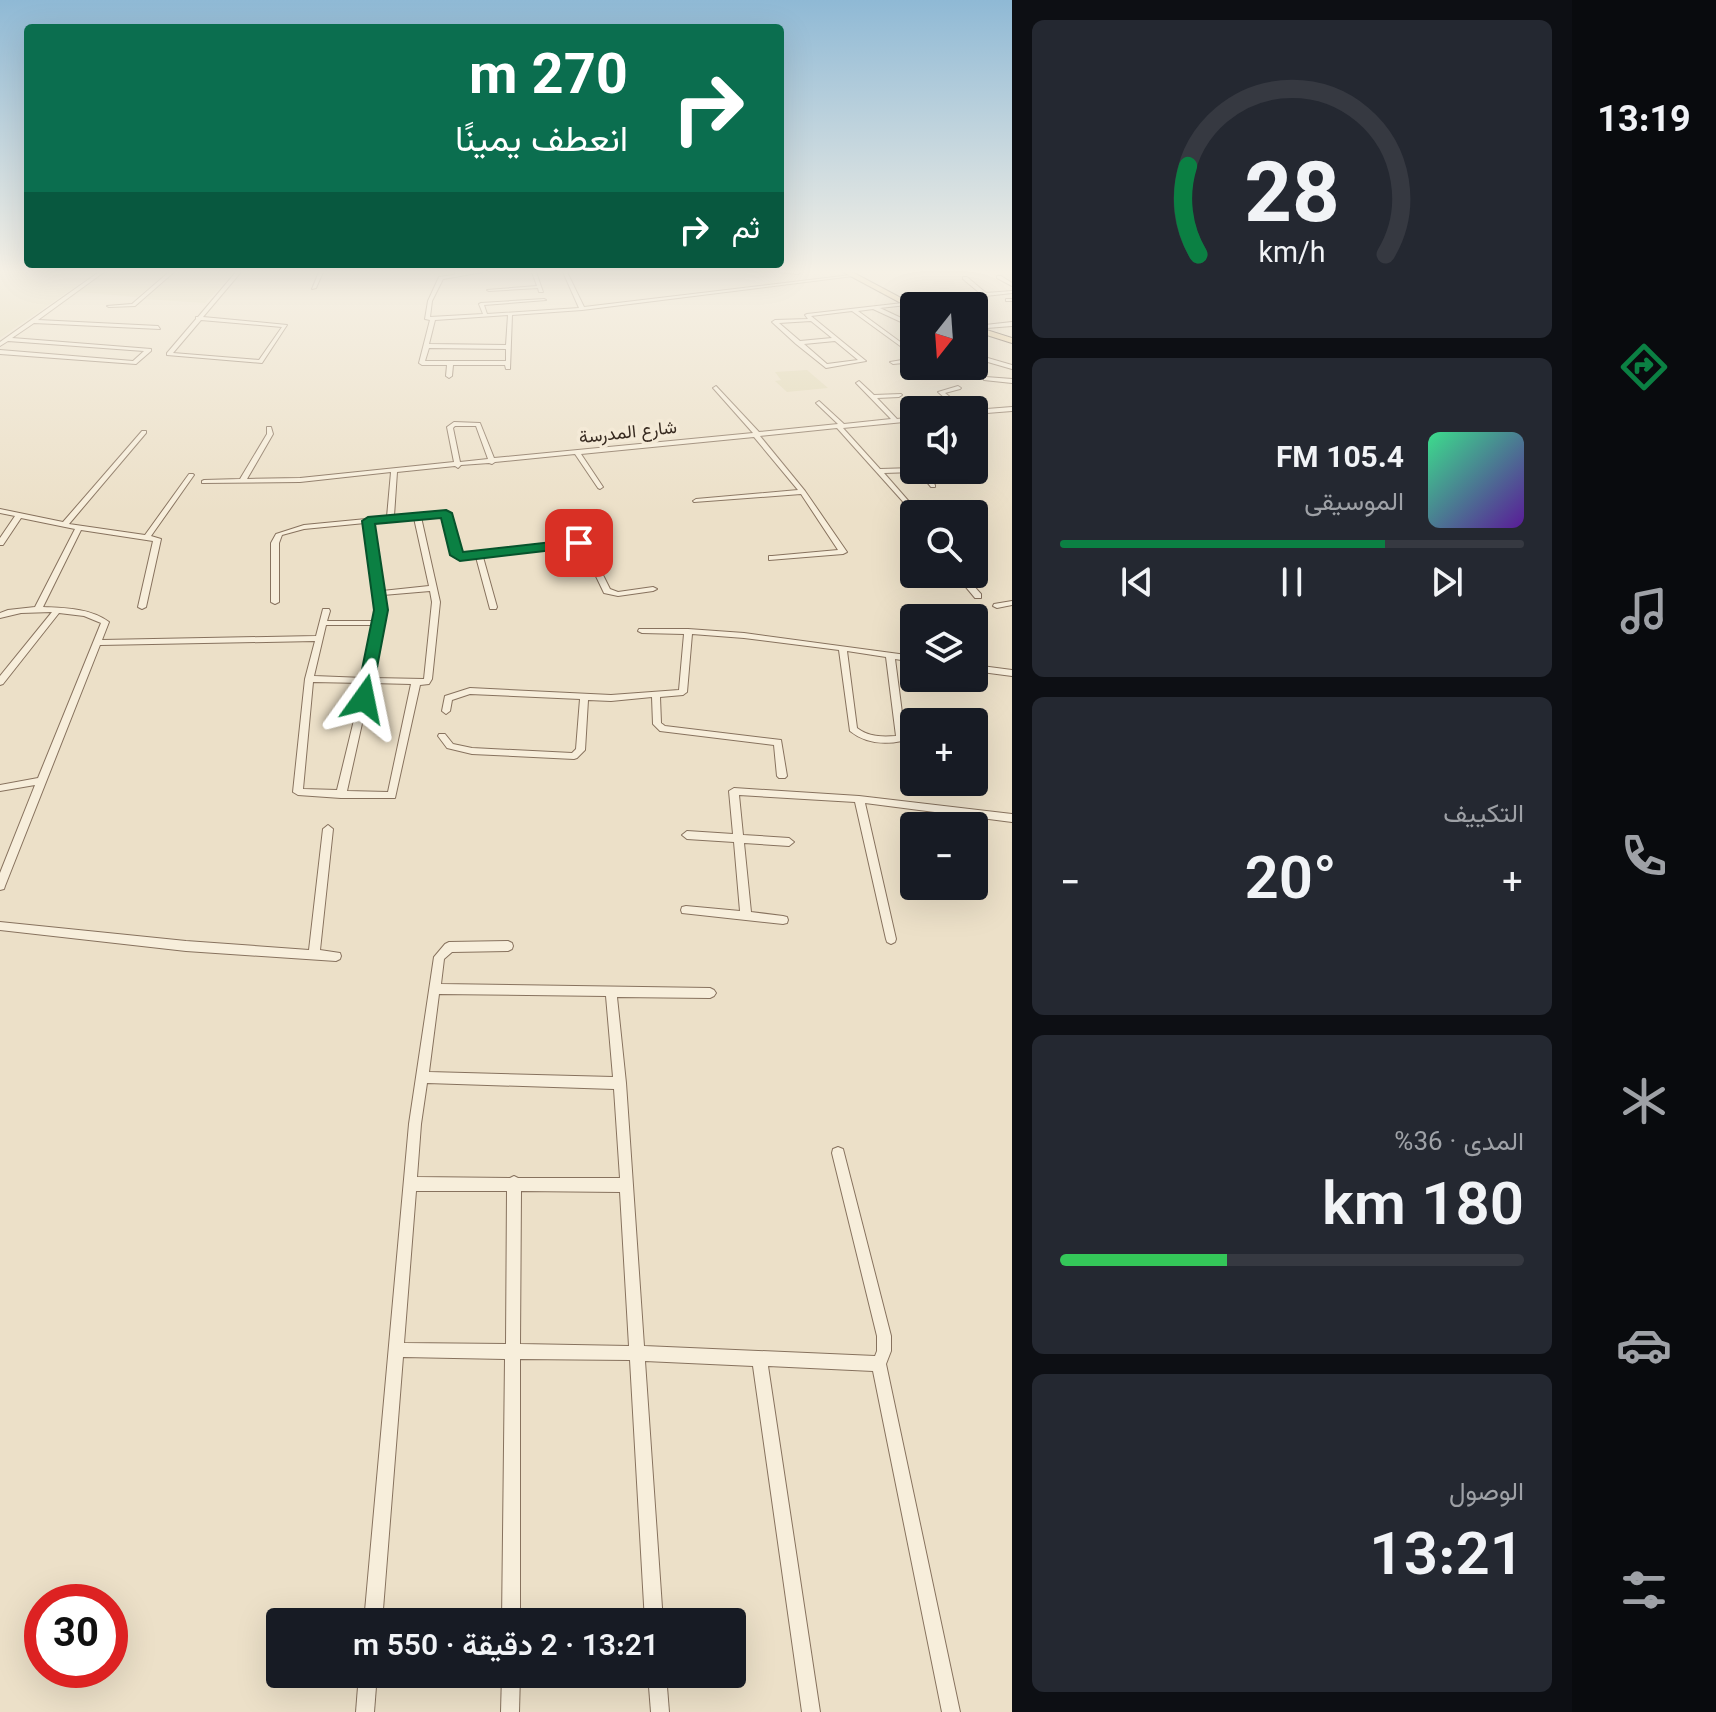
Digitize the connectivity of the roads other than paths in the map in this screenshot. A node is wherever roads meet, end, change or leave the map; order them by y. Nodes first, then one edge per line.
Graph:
1 (0, 352) edge
2 (147, 352) edge
3 (171, 352) edge
4 (267, 352) edge
5 (425, 352) edge
6 (509, 352) edge
7 (809, 352) edge
8 (851, 352) edge
9 (988, 360) edge
10 (900, 361) edge
11 (893, 362) dead end
12 (450, 363) junction
13 (1012, 367) edge
14 (449, 376) dead end
15 (988, 379) edge
16 (1012, 381) edge
17 (859, 383) dead end
18 (716, 388) dead end
19 (958, 388) dead end
20 (899, 395) dead end
21 (947, 396) edge
22 (872, 397) junction
23 (819, 403) dead end
24 (1012, 409) edge
25 (988, 411) edge
26 (895, 420) junction
27 (900, 420) edge
28 (840, 426) junction
29 (269, 428) dead end
30 (144, 432) dead end
31 (757, 435) junction
32 (577, 453) junction
33 (492, 462) junction
34 (458, 466) junction
35 (394, 470) junction
36 (900, 470) edge
37 (879, 471) junction
38 (191, 475) dead end
39 (204, 482) dead end
40 (242, 482) junction
41 (600, 487) dead end
42 (803, 492) junction
43 (905, 500) edge
44 (696, 501) dead end
45 (0, 511) edge
46 (19, 515) junction
47 (417, 516) junction
48 (390, 518) junction
49 (368, 521) junction
50 (64, 525) junction
51 (79, 528) junction
52 (147, 537) junction
53 (0, 543) edge
54 (479, 555) junction
55 (772, 558) dead end
56 (434, 588) junction
57 (971, 588) edge
58 (653, 589) dead end
59 (380, 593) junction
60 (978, 596) dead end
61 (275, 602) dead end
62 (1012, 603) edge
63 (997, 606) dead end
64 (142, 607) dead end
65 (493, 607) dead end
66 (38, 609) junction
67 (326, 611) dead end
68 (56, 612) junction
69 (0, 616) edge
70 (323, 623) junction
71 (379, 623) junction
72 (642, 631) dead end
73 (688, 631) junction
74 (320, 638) junction
75 (98, 643) junction
76 (843, 648) junction
77 (890, 655) junction
78 (900, 657) edge
79 (988, 670) edge
80 (1012, 673) edge
81 (309, 679) junction
82 (368, 680) junction
83 (0, 682) edge
84 (416, 682) junction
85 (656, 696) junction
86 (584, 698) junction
87 (446, 711) dead end
88 (442, 736) dead end
89 (782, 776) dead end
90 (41, 781) junction
91 (0, 788) edge
92 (341, 795) junction
93 (859, 799) junction
94 (1012, 818) edge
95 (328, 829) dead end
96 (687, 835) dead end
97 (737, 838) junction
98 (789, 842) dead end
99 (0, 886) edge
100 (686, 910) dead end
101 (746, 916) junction
102 (783, 920) dead end
103 (0, 926) edge
104 (891, 939) dead end
105 (508, 946) dead end
106 (314, 954) junction
107 (336, 956) dead end
108 (434, 989) junction
109 (611, 993) junction
110 (710, 993) dead end
111 (421, 1077) junction
112 (620, 1083) junction
113 (838, 1153) dead end
114 (514, 1183) junction
115 (411, 1184) junction
116 (624, 1185) junction
117 (397, 1350) junction
118 (514, 1353) junction
119 (636, 1353) junction
120 (760, 1360) junction
121 (879, 1364) junction
122 (374, 1608) edge
123 (511, 1608) edge
124 (653, 1608) edge
125 (367, 1688) edge
126 (511, 1688) edge
127 (658, 1688) edge
128 (365, 1712) edge
129 (510, 1712) edge
130 (660, 1712) edge
131 (811, 1712) edge
132 (951, 1712) edge

1 - 2 street
3 - 4 street
5 - 12 street
6 - 12 street
7 - 8 street
9 - 13 street
10 - 11 street
12 - 14 street
15 - 16 street
17 - 22 street
18 - 31 street
19 - 21 street
20 - 22 street
22 - 26 street
23 - 28 street
24 - 25 street
26 - 27 street, شارع المدرسة
26 - 28 street, شارع المدرسة
28 - 31 street, شارع المدرسة
28 - 37 street
29 - 40 street
30 - 50 street
31 - 32 street, شارع المدرسة
31 - 42 street
32 - 33 street, شارع المدرسة
32 - 41 street
33 - 34 street, شارع المدرسة
33 - 34 street
34 - 35 street, شارع المدرسة
35 - 40 street, شارع المدرسة
35 - 48 street
36 - 37 street
37 - 43 street
38 - 52 street
39 - 40 street, شارع المدرسة
42 - 44 street
42 - 55 street
45 - 46 street
46 - 50 street
46 - 53 street
47 - 48 street
47 - 54 street
47 - 56 street
48 - 49 street
49 - 59 street
49 - 61 street
50 - 51 street
51 - 52 street
51 - 66 street
52 - 64 street
54 - 58 street
54 - 65 street
56 - 59 street
56 - 84 street
57 - 60 street
59 - 71 street
62 - 63 street
66 - 68 street
66 - 69 street
67 - 70 street
68 - 75 street
68 - 83 street
70 - 71 street
70 - 74 street
71 - 82 street
72 - 73 street
73 - 76 street
73 - 85 street
74 - 75 street
74 - 81 street
75 - 90 street
76 - 77 street
76 - 77 street
77 - 78 street
79 - 80 street
81 - 82 street
81 - 92 street
82 - 84 street
82 - 92 street
84 - 92 street
85 - 86 street
85 - 89 street
86 - 87 street
86 - 88 street
90 - 91 street
90 - 99 street
93 - 94 street
93 - 97 street
93 - 104 street
95 - 106 street
96 - 97 street
97 - 98 street
97 - 101 street
100 - 101 street
101 - 102 street
103 - 106 street
105 - 108 street
106 - 107 street
108 - 109 street
108 - 111 street
109 - 110 street
109 - 112 street
111 - 112 street
111 - 115 street
112 - 116 street
113 - 121 street
114 - 115 street
114 - 116 street
114 - 118 street
115 - 117 street
116 - 119 street
117 - 118 street
117 - 122 street
118 - 119 street
118 - 123 street
119 - 120 street
119 - 124 street
120 - 121 street
120 - 131 street
121 - 132 street
125 - 128 street
126 - 129 street
127 - 130 street

